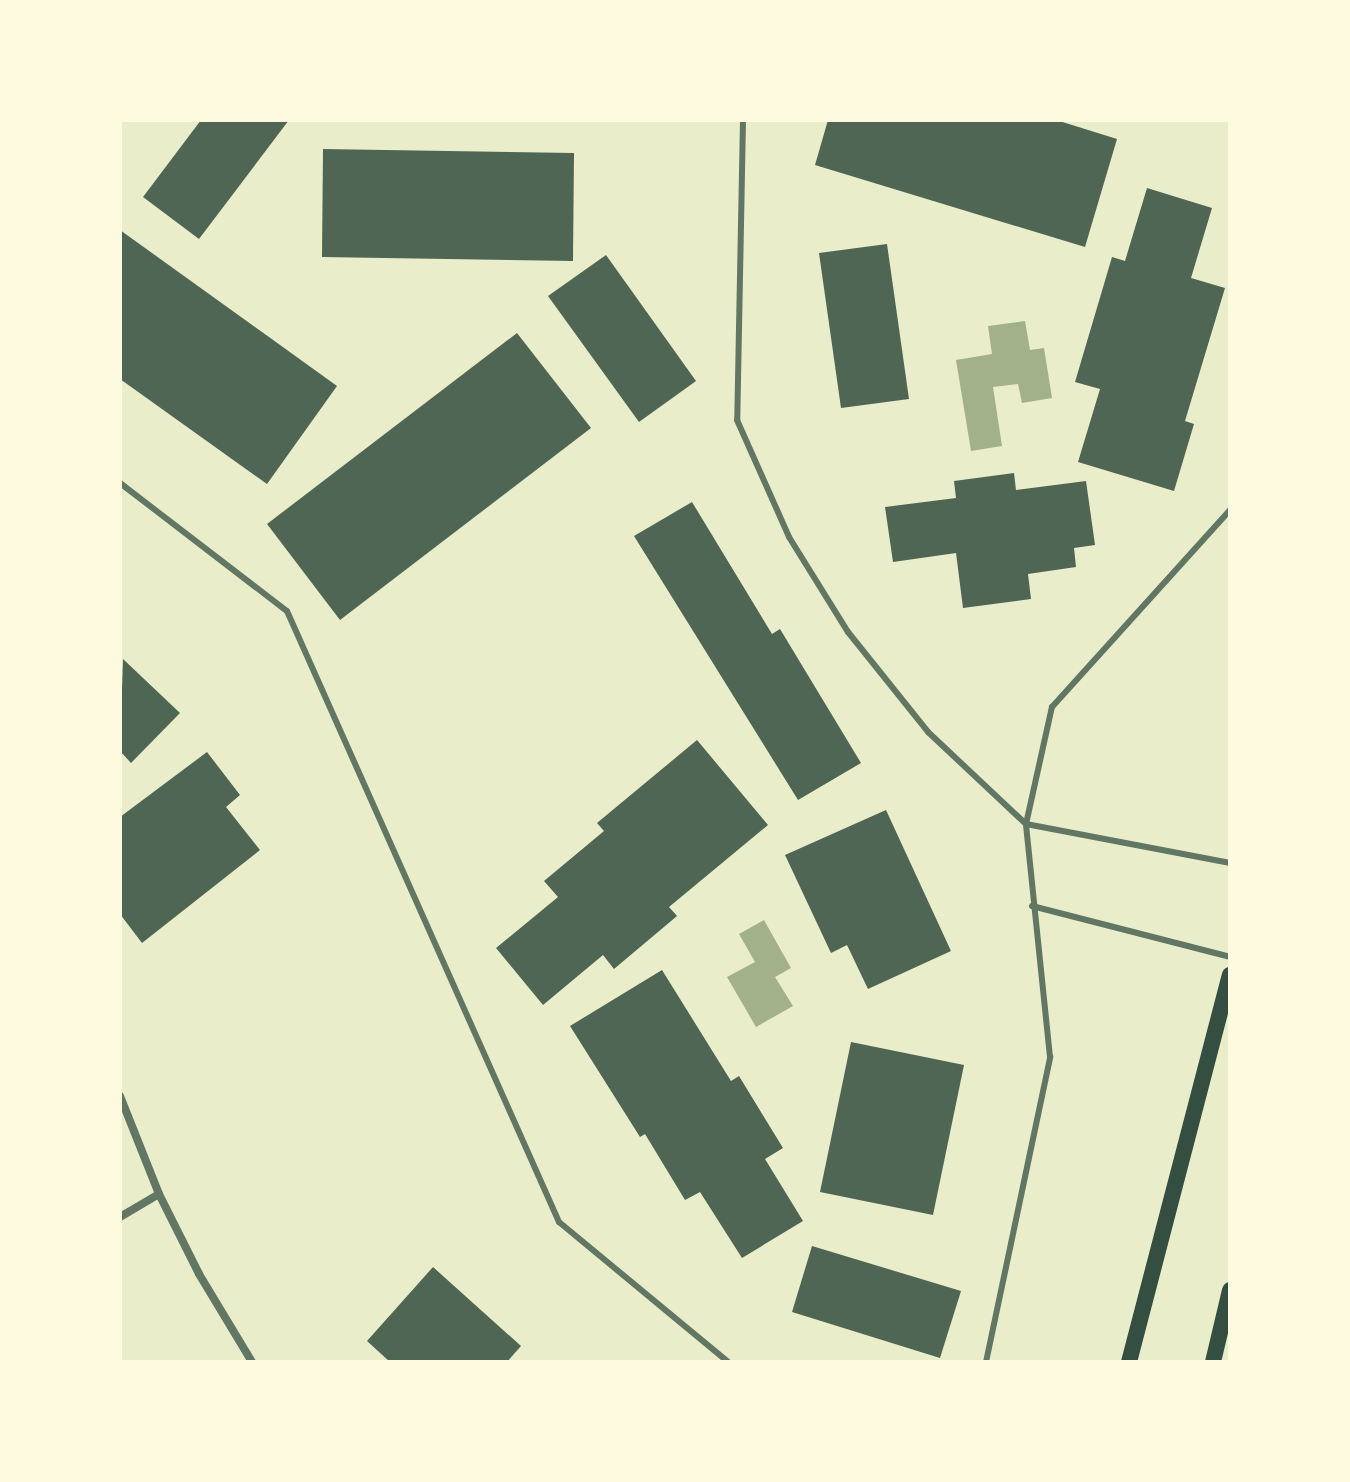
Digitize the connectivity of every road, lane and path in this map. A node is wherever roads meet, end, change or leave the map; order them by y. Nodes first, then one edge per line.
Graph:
1 (743, 120) edge
2 (120, 483) edge
3 (1230, 510) edge
4 (1026, 824) junction
5 (1230, 863) edge
6 (1032, 906) junction
7 (1230, 957) edge
8 (1230, 975) edge
9 (120, 1096) edge
10 (159, 1194) junction
11 (120, 1217) edge
12 (1230, 1290) edge
13 (252, 1362) edge
14 (728, 1362) edge
15 (986, 1362) edge
16 (1129, 1362) edge
17 (1213, 1362) edge

1 - 4 lane
2 - 14 lane
3 - 4 lane
4 - 5 lane
4 - 6 lane
6 - 7 lane
6 - 15 lane
8 - 16 main road
9 - 10 street
10 - 11 street
10 - 13 street
12 - 17 main road

